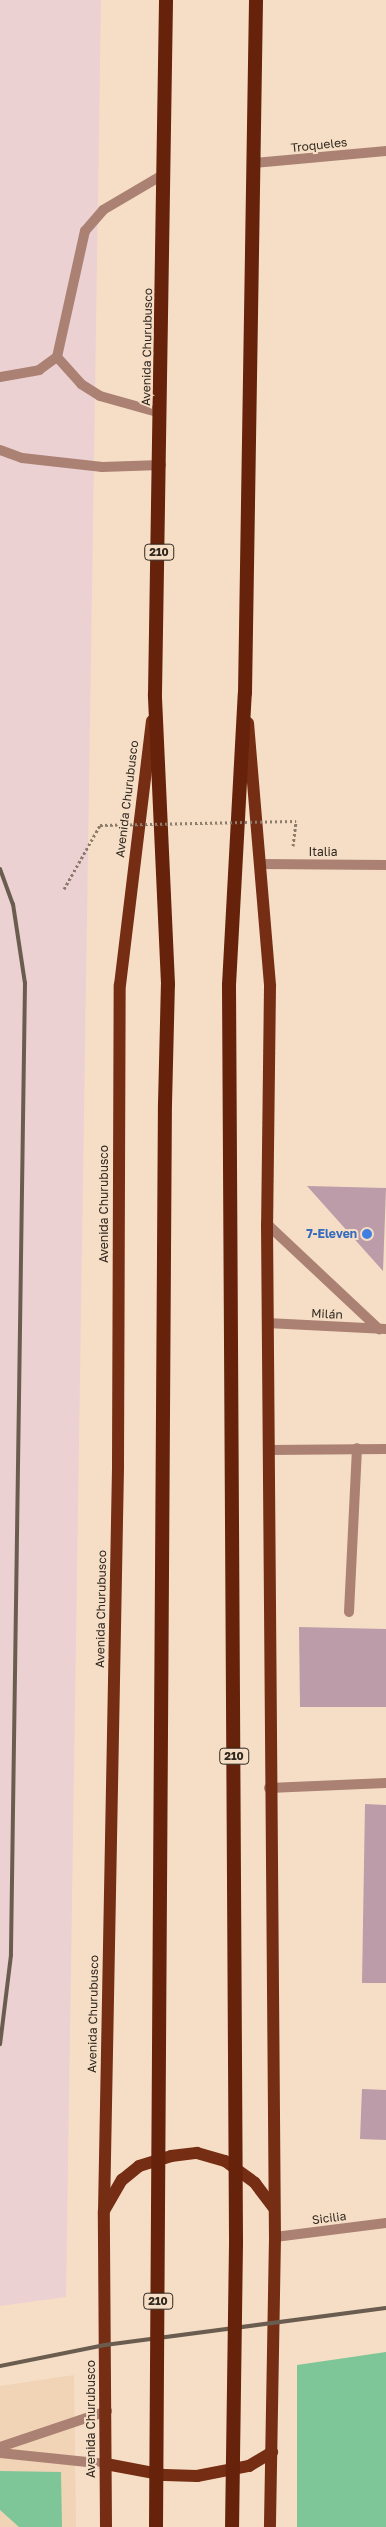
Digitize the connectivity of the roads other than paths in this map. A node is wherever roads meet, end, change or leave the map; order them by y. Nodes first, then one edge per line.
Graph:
1 (166, 0) edge
2 (256, 0) edge
3 (386, 151) edge
4 (254, 163) junction
5 (164, 174) junction
6 (57, 357) junction
7 (0, 376) edge
8 (161, 413) junction
9 (0, 450) edge
10 (161, 465) junction
11 (246, 693) junction
12 (155, 694) junction
13 (260, 864) junction
14 (386, 865) edge
15 (267, 1224) junction
16 (267, 1324) junction
17 (382, 1329) edge
18 (356, 1448) junction
19 (386, 1448) edge
20 (268, 1450) junction
21 (349, 1612) dead end
22 (386, 1783) edge
23 (269, 1788) junction
24 (274, 2208) junction
25 (104, 2211) junction
26 (386, 2223) edge
27 (275, 2237) junction
28 (107, 2411) junction
29 (0, 2446) edge
30 (272, 2452) junction
31 (0, 2453) edge
32 (106, 2464) junction
33 (106, 2527) edge
34 (156, 2527) edge
35 (232, 2527) edge
36 (270, 2527) edge

1 - 5 highway, Avenida Churubusco / 210
2 - 4 highway, 210
3 - 4 street, Troqueles
4 - 11 highway, 210
5 - 6 street
5 - 8 highway, Avenida Churubusco / 210
6 - 7 street
6 - 8 street
8 - 10 highway, Avenida Churubusco / 210
9 - 10 street
10 - 12 highway, Avenida Churubusco / 210
11 - 13 main road
11 - 35 highway, 210, bridge
12 - 25 main road, Avenida Churubusco
12 - 34 highway, Avenida Churubusco / 210, bridge
13 - 14 street, Italia
13 - 15 main road
15 - 16 main road
15 - 17 street
16 - 17 street, Milán
16 - 20 main road
18 - 19 street
18 - 20 street
18 - 21 street
20 - 23 main road
22 - 23 street
23 - 24 main road
24 - 25 main road
24 - 27 main road
25 - 28 main road, Avenida Churubusco
26 - 27 street, Sicilia
27 - 30 main road
28 - 29 street
28 - 32 main road, Avenida Churubusco
30 - 32 main road
30 - 36 main road
31 - 32 street
32 - 33 main road, Avenida Churubusco

